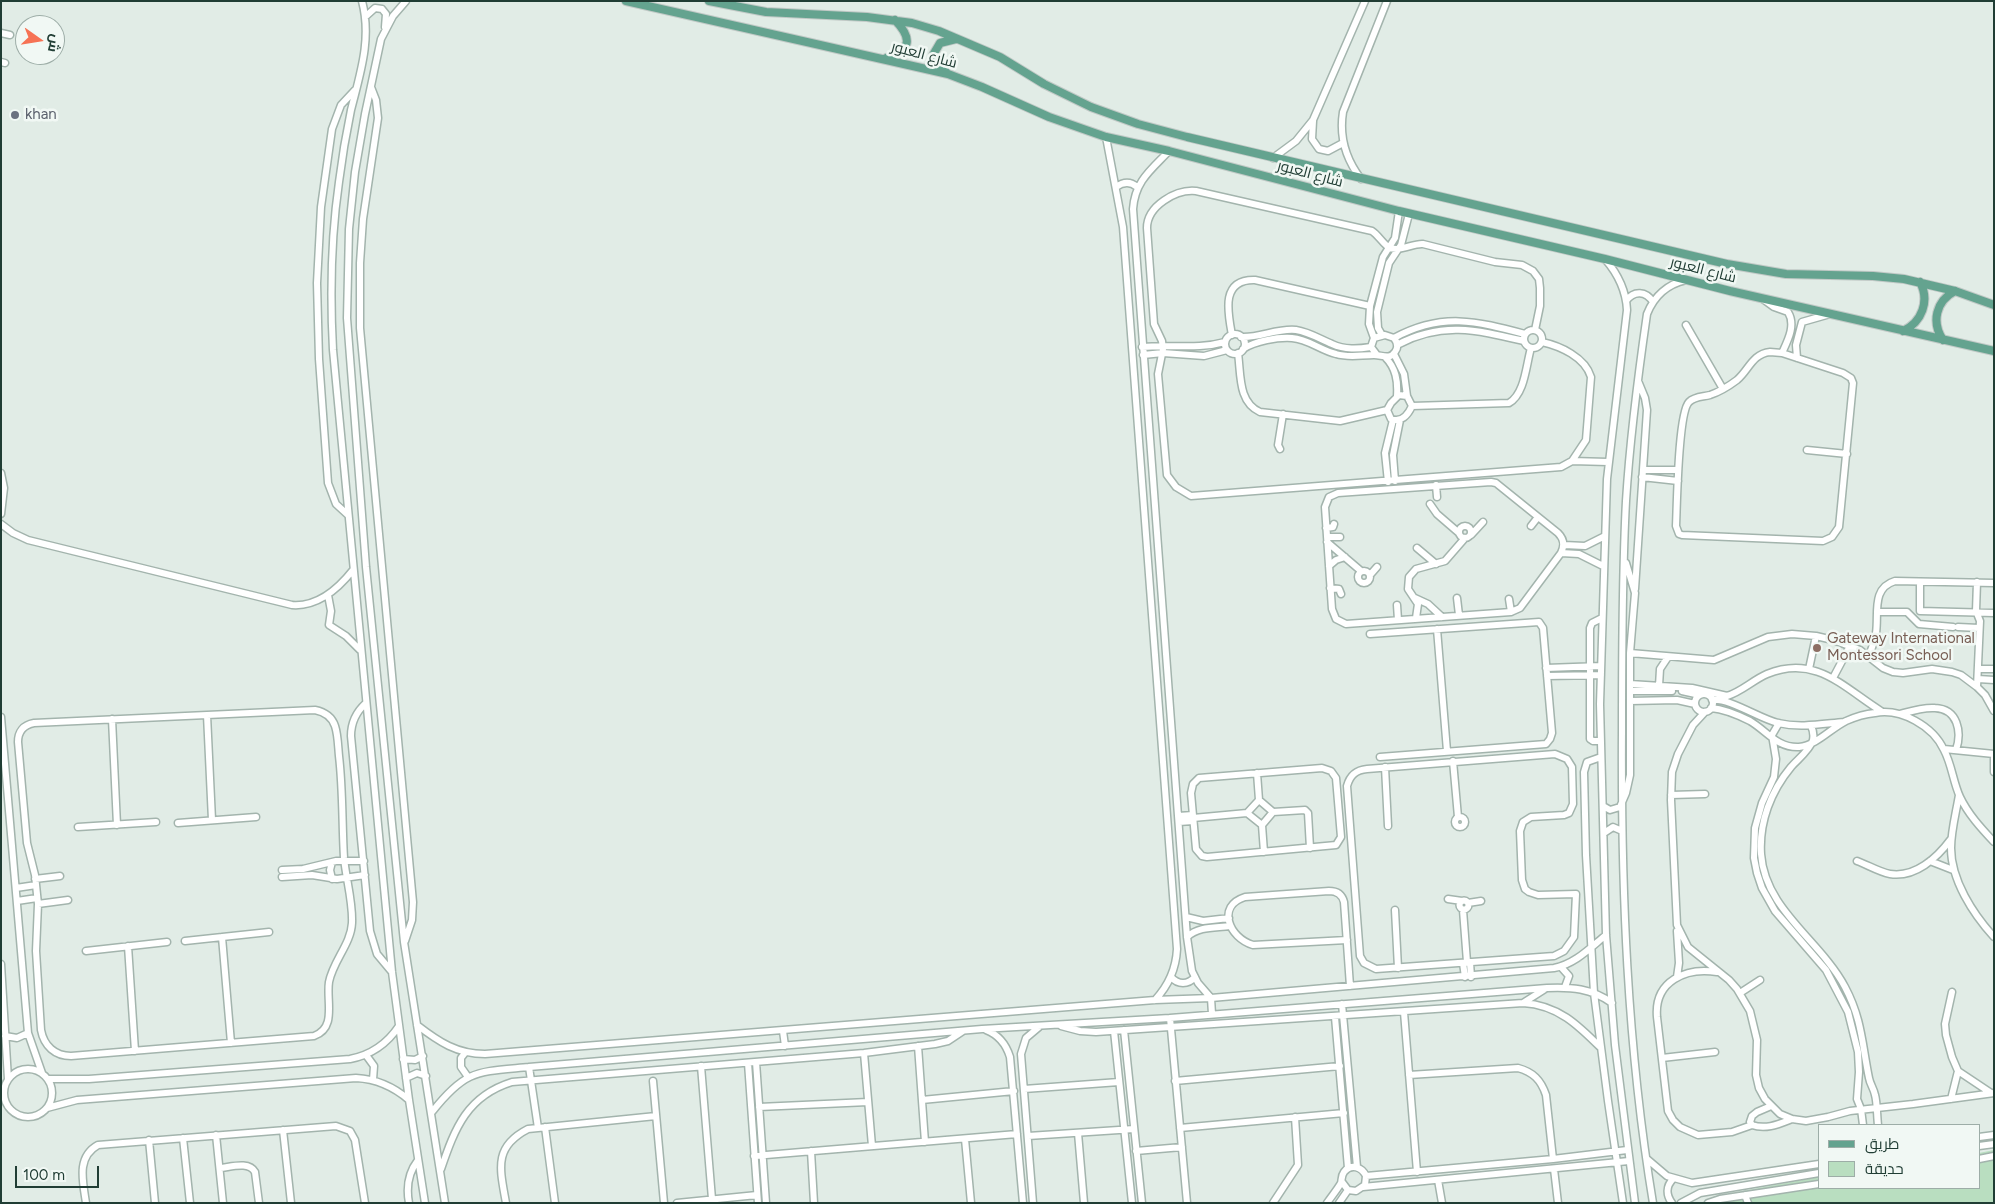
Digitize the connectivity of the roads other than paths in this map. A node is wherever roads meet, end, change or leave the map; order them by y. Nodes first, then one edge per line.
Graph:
1 (362, 1) edge
2 (406, 1) edge
3 (626, 1) edge
4 (708, 1) edge
5 (1365, 1) edge
6 (1387, 1) edge
7 (365, 17) junction
8 (895, 20) junction
9 (384, 31) junction
10 (1, 33) edge
11 (10, 35) dead end
12 (956, 39) junction
13 (884, 58) junction
14 (948, 74) junction
15 (370, 86) junction
16 (356, 89) junction
17 (1313, 120) junction
18 (1106, 137) junction
19 (1343, 143) junction
20 (1170, 151) junction
21 (1272, 158) junction
22 (1361, 179) junction
23 (1116, 187) junction
24 (1137, 187) junction
25 (1399, 211) junction
26 (1409, 214) junction
27 (1390, 248) junction
28 (1398, 248) junction
29 (1605, 259) junction
30 (1689, 280) junction
31 (1920, 282) junction
32 (1955, 291) junction
33 (1760, 297) junction
34 (1626, 300) junction
35 (1653, 302) junction
36 (1994, 305) edge
37 (1370, 306) junction
38 (1832, 314) junction
39 (1686, 325) dead end
40 (1535, 330) junction
41 (1903, 331) junction
42 (1232, 335) junction
43 (1382, 335) junction
44 (1241, 337) junction
45 (1525, 337) junction
46 (1374, 338) junction
47 (1394, 338) junction
48 (1943, 340) junction
49 (1225, 342) junction
50 (1542, 342) junction
51 (1163, 345) junction
52 (1397, 345) junction
53 (1142, 348) junction
54 (1371, 348) junction
55 (1531, 348) junction
56 (1227, 350) junction
57 (1241, 351) junction
58 (1994, 351) edge
59 (1163, 353) junction
60 (1394, 354) junction
61 (1782, 354) junction
62 (1143, 355) junction
63 (1376, 355) junction
64 (1385, 357) junction
65 (1797, 358) junction
66 (1638, 379) junction
67 (1723, 389) junction
68 (1397, 396) junction
69 (1407, 396) junction
70 (1412, 406) junction
71 (1388, 410) junction
72 (1283, 414) junction
73 (1396, 420) junction
74 (1280, 449) dead end
75 (1807, 450) dead end
76 (1847, 454) junction
77 (1572, 461) junction
78 (1608, 462) junction
79 (1678, 470) junction
80 (1, 473) edge
81 (1642, 473) junction
82 (1395, 481) junction
83 (1678, 481) junction
84 (1388, 482) junction
85 (1436, 485) junction
86 (1437, 497) dead end
87 (1430, 504) dead end
88 (1, 514) edge
89 (348, 515) junction
90 (1538, 517) junction
91 (1483, 522) dead end
92 (1, 524) edge
93 (1334, 524) dead end
94 (1531, 526) dead end
95 (1326, 528) junction
96 (1459, 533) junction
97 (1605, 536) junction
98 (1340, 537) dead end
99 (1468, 537) junction
100 (1327, 540) junction
101 (1564, 546) junction
102 (1417, 548) dead end
103 (1561, 553) junction
104 (1345, 557) junction
105 (1624, 558) junction
106 (1436, 564) junction
107 (1328, 566) junction
108 (1603, 566) junction
109 (1377, 567) dead end
110 (353, 570) junction
111 (1361, 571) junction
112 (1370, 575) junction
113 (1920, 582) junction
114 (1977, 582) junction
115 (1994, 583) edge
116 (1330, 588) junction
117 (1635, 593) junction
118 (328, 594) junction
119 (1341, 594) dead end
120 (1415, 598) junction
121 (1457, 598) dead end
122 (1510, 599) dead end
123 (1397, 605) dead end
124 (1512, 612) junction
125 (1876, 612) junction
126 (1976, 613) junction
127 (1994, 613) edge
128 (1459, 616) junction
129 (1442, 617) junction
130 (1416, 618) junction
131 (1602, 618) junction
132 (1398, 620) junction
133 (1980, 628) junction
134 (1437, 629) junction
135 (1370, 634) dead end
136 (1816, 636) junction
137 (1850, 646) junction
138 (360, 651) junction
139 (1630, 653) junction
140 (1868, 656) junction
141 (1668, 657) junction
142 (1590, 666) junction
143 (1601, 666) junction
144 (1546, 668) junction
145 (1809, 669) junction
146 (1978, 669) junction
147 (1994, 669) edge
148 (1590, 675) junction
149 (1601, 675) junction
150 (1547, 676) junction
151 (1833, 678) junction
152 (1978, 679) junction
153 (1994, 680) edge
154 (1659, 686) junction
155 (1977, 687) junction
156 (1630, 688) junction
157 (1638, 691) junction
158 (1700, 695) junction
159 (1638, 700) junction
160 (1712, 700) junction
161 (1864, 700) junction
162 (1630, 701) junction
163 (366, 703) junction
164 (1992, 703) edge
165 (1696, 706) junction
166 (1708, 710) junction
167 (1994, 711) edge
168 (1881, 712) junction
169 (1898, 714) junction
170 (207, 715) junction
171 (1861, 716) junction
172 (1, 717) edge
173 (112, 720) junction
174 (1845, 722) junction
175 (1779, 723) junction
176 (1693, 725) junction
177 (1810, 726) junction
178 (1772, 740) junction
179 (1601, 741) junction
180 (1811, 744) junction
181 (1944, 749) junction
182 (1956, 750) junction
183 (1447, 751) junction
184 (1994, 754) edge
185 (1380, 757) dead end
186 (1601, 757) junction
187 (1994, 758) edge
188 (1453, 761) junction
189 (1385, 767) junction
190 (1776, 767) junction
191 (1787, 772) junction
192 (1994, 772) edge
193 (1257, 773) junction
194 (1705, 794) dead end
195 (1671, 795) junction
196 (1959, 795) junction
197 (1259, 800) junction
198 (1622, 805) junction
199 (1603, 806) junction
200 (1273, 812) junction
201 (1247, 814) junction
202 (256, 817) dead end
203 (1458, 817) dead end
204 (1193, 818) junction
205 (1178, 819) junction
206 (212, 820) junction
207 (156, 822) dead end
208 (178, 823) dead end
209 (117, 825) junction
210 (1262, 826) junction
211 (1388, 826) dead end
212 (78, 828) dead end
213 (1622, 830) junction
214 (1604, 833) junction
215 (1951, 838) junction
216 (1994, 842) edge
217 (1310, 848) junction
218 (1264, 852) junction
219 (345, 861) junction
220 (364, 861) junction
221 (1858, 861) dead end
222 (1930, 861) junction
223 (332, 862) junction
224 (1953, 870) junction
225 (365, 875) junction
226 (60, 876) dead end
227 (346, 878) junction
228 (332, 879) junction
229 (36, 882) junction
230 (16, 888) junction
231 (1775, 898) junction
232 (1448, 899) dead end
233 (68, 900) dead end
234 (17, 901) junction
235 (37, 901) junction
236 (1481, 901) dead end
237 (1465, 902) junction
238 (1768, 902) junction
239 (1395, 910) dead end
240 (1186, 917) junction
241 (1229, 918) junction
242 (1677, 925) junction
243 (1230, 926) junction
244 (269, 932) dead end
245 (1606, 935) junction
246 (222, 937) junction
247 (1187, 937) junction
248 (1994, 937) edge
249 (1347, 940) junction
250 (185, 941) dead end
251 (167, 942) dead end
252 (404, 942) junction
253 (128, 946) junction
254 (1591, 948) junction
255 (1690, 950) junction
256 (86, 951) dead end
257 (1679, 957) junction
258 (1467, 962) junction
259 (1, 964) edge
260 (1562, 967) junction
261 (1398, 968) junction
262 (392, 972) junction
263 (1718, 972) junction
264 (1171, 977) junction
265 (1195, 977) junction
266 (1468, 977) junction
267 (1677, 977) junction
268 (1760, 980) dead end
269 (1350, 986) junction
270 (1565, 987) junction
271 (1547, 988) junction
272 (1952, 992) dead end
273 (1594, 993) junction
274 (1740, 993) junction
275 (1212, 998) junction
276 (1155, 1000) junction
277 (1523, 1003) junction
278 (1612, 1003) junction
279 (1342, 1004) junction
280 (1404, 1012) junction
281 (1212, 1014) junction
282 (1343, 1016) junction
283 (1335, 1017) junction
284 (1170, 1018) junction
285 (417, 1025) junction
286 (1058, 1025) junction
287 (399, 1026) junction
288 (1041, 1026) junction
289 (1171, 1027) junction
290 (982, 1029) junction
291 (1124, 1030) junction
292 (964, 1031) junction
293 (1114, 1031) junction
294 (784, 1032) junction
295 (28, 1033) junction
296 (5, 1036) junction
297 (231, 1043) junction
298 (784, 1046) junction
299 (918, 1046) junction
300 (1601, 1048) junction
301 (135, 1051) junction
302 (1715, 1052) dead end
303 (465, 1053) junction
304 (864, 1053) junction
305 (1021, 1054) junction
306 (366, 1055) junction
307 (423, 1056) junction
308 (1010, 1057) junction
309 (403, 1058) junction
310 (1662, 1058) junction
311 (756, 1062) junction
312 (748, 1063) junction
313 (701, 1066) junction
314 (1340, 1066) junction
315 (529, 1067) junction
316 (1958, 1071) junction
317 (42, 1073) junction
318 (1409, 1075) junction
319 (426, 1076) junction
320 (468, 1077) junction
321 (406, 1078) junction
322 (48, 1079) junction
323 (530, 1079) junction
324 (373, 1080) junction
325 (653, 1081) dead end
326 (1175, 1081) junction
327 (1119, 1082) junction
328 (5, 1083) edge
329 (1871, 1088) junction
330 (1024, 1089) junction
331 (1858, 1090) junction
332 (1014, 1091) junction
333 (1992, 1093) edge
334 (1951, 1099) junction
335 (409, 1100) junction
336 (922, 1100) junction
337 (868, 1102) junction
338 (1771, 1106) junction
339 (1, 1107) edge
340 (759, 1107) junction
341 (9, 1108) junction
342 (47, 1108) junction
343 (1875, 1108) junction
344 (1861, 1109) junction
345 (432, 1112) junction
346 (1344, 1113) junction
347 (656, 1116) junction
348 (1295, 1117) junction
349 (1792, 1119) junction
350 (1863, 1124) edge
351 (1878, 1124) edge
352 (1752, 1125) junction
353 (545, 1127) junction
354 (538, 1128) junction
355 (1180, 1128) junction
356 (1134, 1129) junction
357 (283, 1130) junction
358 (1124, 1130) junction
359 (1078, 1133) junction
360 (1018, 1134) junction
361 (216, 1135) junction
362 (1991, 1135) edge
363 (1028, 1136) junction
364 (184, 1138) junction
365 (965, 1139) junction
366 (149, 1140) junction
367 (924, 1142) junction
368 (1992, 1144) edge
369 (872, 1146) junction
370 (1182, 1147) junction
371 (1627, 1150) junction
372 (811, 1151) junction
373 (1136, 1151) junction
374 (1616, 1151) junction
375 (762, 1155) junction
376 (754, 1156) junction
377 (1994, 1156) edge
378 (1552, 1159) junction
379 (1646, 1159) junction
380 (1980, 1159) edge
381 (418, 1160) junction
382 (1629, 1161) junction
383 (1618, 1162) junction
384 (1818, 1164) edge
385 (1357, 1167) junction
386 (220, 1168) junction
387 (1348, 1168) junction
388 (1554, 1169) junction
389 (440, 1170) junction
390 (1417, 1172) junction
391 (1818, 1173) edge
392 (1366, 1176) junction
393 (1673, 1179) junction
394 (1438, 1180) junction
395 (1342, 1182) junction
396 (1818, 1184) edge
397 (1363, 1187) junction
398 (1348, 1190) junction
399 (1745, 1195) junction
400 (712, 1199) junction
401 (757, 1199) edge
402 (86, 1203) edge
403 (156, 1203) edge
404 (190, 1203) edge
405 (223, 1203) edge
406 (259, 1203) edge
407 (291, 1203) edge
408 (364, 1203) edge
409 (409, 1203) edge
410 (425, 1203) edge
411 (444, 1203) edge
412 (506, 1203) edge
413 (556, 1203) edge
414 (664, 1203) edge
415 (677, 1203) edge
416 (766, 1203) edge
417 (814, 1203) edge
418 (971, 1203) edge
419 (1023, 1203) edge
420 (1033, 1203) edge
421 (1084, 1203) edge
422 (1132, 1203) edge
423 (1142, 1203) edge
424 (1187, 1203) edge
425 (1273, 1203) edge
426 (1327, 1203) edge
427 (1338, 1203) edge
428 (1442, 1203) edge
429 (1558, 1203) edge
430 (1623, 1203) edge
431 (1635, 1203) edge
432 (1653, 1203) edge
433 (1672, 1203) edge
434 (1681, 1203) edge
435 (1708, 1203) edge
436 (1748, 1203) edge

1 - 7 street
2 - 9 street
3 - 13 main road, شارع العبور
4 - 8 main road, شارع العبور
5 - 17 street
6 - 19 street
7 - 9 street
7 - 16 street
8 - 12 main road, شارع العبور
8 - 13 main road
9 - 15 street
10 - 11 street
12 - 14 main road
12 - 21 main road, شارع العبور
13 - 14 main road, شارع العبور
14 - 18 main road, شارع العبور
15 - 252 street
15 - 252 street
16 - 89 street
16 - 89 street
17 - 19 street
17 - 21 street
18 - 20 main road, شارع العبور
18 - 23 street
19 - 22 street
20 - 24 street
20 - 25 main road, شارع العبور
21 - 22 main road, شارع العبور
22 - 31 main road, شارع العبور
23 - 24 street
23 - 264 street
24 - 53 street
25 - 26 main road, شارع العبور
25 - 27 street
26 - 28 street
26 - 29 main road, شارع العبور
27 - 28 street
27 - 37 street
27 - 51 street
28 - 40 street
28 - 43 street
29 - 30 main road, شارع العبور
29 - 34 street
30 - 33 main road, شارع العبور
30 - 35 street
31 - 32 main road, شارع العبور
31 - 41 main road
32 - 36 main road, شارع العبور
32 - 48 main road
33 - 38 main road, شارع العبور
33 - 61 street
34 - 35 street
34 - 78 street
35 - 66 street
37 - 42 street
37 - 46 street
38 - 41 main road, شارع العبور
38 - 65 street
39 - 67 street
40 - 45 street
40 - 50 street
41 - 48 main road, شارع العبور
42 - 44 street
42 - 49 street
43 - 46 street
43 - 47 street
44 - 54 street
44 - 57 street
45 - 47 street
45 - 52 street
45 - 55 street
46 - 54 street
47 - 52 street
48 - 58 main road, شارع العبور
49 - 51 street
49 - 56 street
50 - 55 street
50 - 77 street
51 - 53 street
51 - 59 street
52 - 60 street
53 - 62 street
54 - 63 street
55 - 70 street
56 - 57 street
56 - 59 street
57 - 63 street
57 - 72 street
59 - 62 street
59 - 84 street
60 - 64 street
60 - 69 street
61 - 65 street
61 - 67 street
62 - 205 street
63 - 64 street
64 - 68 street
65 - 76 street
66 - 81 street
66 - 105 street
67 - 79 street
68 - 69 street
68 - 71 street
69 - 70 street
70 - 73 street
71 - 72 street
71 - 73 street
72 - 74 street
73 - 82 street
73 - 84 street
75 - 76 street
76 - 83 street
77 - 78 street
77 - 82 street
78 - 97 street
79 - 81 street
79 - 83 street
80 - 88 street
81 - 83 street
81 - 117 street
82 - 84 street
85 - 86 street
85 - 90 street
85 - 95 street
87 - 96 street
89 - 110 street
90 - 94 street
90 - 101 street
91 - 99 street
92 - 118 street
93 - 95 street
95 - 100 street
96 - 99 street
96 - 99 street
97 - 101 street
97 - 108 street
98 - 100 street
99 - 106 street
100 - 104 street
100 - 107 street
101 - 103 street
102 - 106 street
103 - 108 street
103 - 124 street
104 - 107 street
104 - 111 street
105 - 117 street
105 - 198 street
106 - 120 street
107 - 116 street
108 - 131 street
109 - 112 street
110 - 118 street
110 - 138 street
111 - 112 street
111 - 112 street
113 - 114 street
113 - 125 street
113 - 126 street
114 - 115 street
114 - 126 street
116 - 119 street
116 - 132 street
117 - 139 street
118 - 138 street
120 - 129 street
120 - 130 street
121 - 128 street
122 - 124 street
123 - 132 street
124 - 128 street
125 - 133 street
125 - 140 street
126 - 127 street
126 - 133 street
128 - 129 street
129 - 130 street
130 - 132 street
131 - 142 street
131 - 143 street
133 - 146 street
134 - 135 street
134 - 144 street
134 - 183 street
136 - 137 street
136 - 141 street
136 - 145 street
137 - 140 street
137 - 151 street
138 - 163 street
139 - 141 street
139 - 156 street
140 - 155 street
141 - 154 street
142 - 143 street
142 - 144 street
142 - 148 street
143 - 149 street
144 - 150 street
145 - 151 street
145 - 154 street
146 - 147 street
146 - 152 street
148 - 149 street
148 - 150 street
148 - 179 street
149 - 179 street
150 - 183 street
151 - 161 street
152 - 153 street
152 - 155 street
154 - 156 street
155 - 164 street
156 - 157 street
156 - 162 street
157 - 158 street
157 - 159 street
158 - 160 street
158 - 165 street
159 - 162 street
159 - 165 street
160 - 166 street
160 - 175 street
161 - 168 street
161 - 171 street
162 - 198 street
163 - 220 street
163 - 262 street
164 - 167 street
165 - 166 street
165 - 176 street
166 - 176 street
166 - 178 street
168 - 169 street
168 - 171 street
169 - 181 street
169 - 182 street
170 - 173 street
170 - 206 street
170 - 219 street
171 - 174 street
172 - 230 street
173 - 209 street
173 - 229 street
174 - 177 street
174 - 180 street
175 - 177 street
175 - 178 street
176 - 195 street
177 - 180 street
178 - 180 street
178 - 190 street
179 - 186 street
180 - 191 street
181 - 182 street
181 - 196 street
182 - 184 street
183 - 185 street
186 - 199 street
186 - 254 street
187 - 192 street
188 - 189 street
188 - 203 street
188 - 258 street
189 - 211 street
189 - 261 street
190 - 191 street
190 - 238 street
191 - 231 street
193 - 197 street
193 - 204 street
193 - 217 street
194 - 195 street
195 - 242 street
196 - 215 street
196 - 216 street
197 - 200 street
197 - 201 street
198 - 199 street
198 - 213 street
199 - 214 street
200 - 210 street
200 - 217 street
201 - 204 street
201 - 210 street
202 - 206 street
204 - 205 street
204 - 218 street
205 - 240 street
206 - 208 street
207 - 209 street
209 - 212 street
210 - 218 street
213 - 214 street
213 - 379 street
214 - 245 street
215 - 222 street
215 - 224 street
217 - 218 street
219 - 220 street
219 - 223 street
219 - 227 street
220 - 225 street
221 - 222 street
222 - 224 street
223 - 228 street
223 - 228 street
224 - 248 street
225 - 227 street
225 - 262 street
226 - 229 street
227 - 228 street
227 - 297 street
229 - 230 street
229 - 235 street
230 - 234 street
231 - 238 street
231 - 329 street
232 - 237 street
233 - 235 street
234 - 235 street
234 - 295 street
235 - 301 street
236 - 237 street
237 - 258 street
238 - 331 street
239 - 261 street
240 - 241 street
240 - 247 street
241 - 243 street
241 - 249 street
242 - 255 street
242 - 257 street
243 - 247 street
243 - 249 street
244 - 246 street
245 - 254 street
245 - 278 street
246 - 250 street
246 - 297 street
247 - 265 street
249 - 269 street
251 - 253 street
252 - 285 street
253 - 256 street
253 - 301 street
254 - 260 street
254 - 273 street
255 - 257 street
255 - 263 street
257 - 267 street
258 - 261 street
258 - 266 street
259 - 296 street
260 - 266 street
260 - 270 street
262 - 287 street
263 - 267 street
263 - 274 street
264 - 265 street
264 - 276 street
265 - 275 street
266 - 269 street
267 - 310 street
268 - 274 street
269 - 275 street
270 - 271 street
270 - 273 street
271 - 277 street
271 - 279 street
272 - 316 street
273 - 278 street
273 - 300 street
274 - 338 street
275 - 276 street
275 - 281 street
276 - 294 street
277 - 280 street
277 - 300 street
278 - 371 street
279 - 281 street
279 - 282 street
280 - 282 street
280 - 318 street
281 - 284 street
282 - 283 street
282 - 385 street
283 - 289 street
283 - 314 street
284 - 286 street
284 - 289 street
285 - 303 street
285 - 307 street
286 - 288 street
286 - 293 street
287 - 306 street
287 - 309 street
288 - 290 street
288 - 305 street
289 - 291 street
289 - 326 street
290 - 292 street
290 - 308 street
291 - 293 street
291 - 356 street
292 - 298 street
292 - 299 street
293 - 327 street
294 - 298 street
294 - 303 street
295 - 296 street
295 - 317 street
296 - 328 street
297 - 301 street
298 - 315 street
299 - 304 street
299 - 336 street
300 - 374 street
302 - 310 street
303 - 320 street
304 - 311 street
304 - 337 street
305 - 308 street
305 - 330 street
306 - 322 street
306 - 324 street
307 - 309 street
307 - 319 street
308 - 332 street
309 - 321 street
310 - 352 street
311 - 312 street
311 - 340 street
312 - 313 street
312 - 376 street
313 - 323 street
313 - 400 street
314 - 326 street
314 - 346 street
315 - 320 street
315 - 323 street
316 - 333 street
316 - 334 street
317 - 322 street
317 - 328 street
318 - 378 street
318 - 390 street
319 - 321 street
319 - 345 street
320 - 345 street
321 - 335 street
322 - 342 street
323 - 354 street
323 - 389 street
324 - 335 street
324 - 342 street
325 - 347 street
326 - 355 street
327 - 330 street
327 - 358 street
328 - 341 street
329 - 331 street
329 - 343 street
330 - 363 street
331 - 344 street
332 - 336 street
332 - 360 street
333 - 334 street
334 - 343 street
335 - 381 street
336 - 367 street
337 - 340 street
337 - 369 street
338 - 349 street
338 - 352 street
339 - 341 street
340 - 375 street
341 - 342 street
343 - 344 street
343 - 351 street
344 - 349 street
344 - 350 street
345 - 389 street
346 - 348 street
346 - 387 street
347 - 353 street
347 - 414 street
348 - 355 street
348 - 425 street
349 - 352 street
353 - 354 street
353 - 413 street
354 - 412 street
355 - 370 street
356 - 358 street
356 - 373 street
357 - 361 street
357 - 407 street
357 - 408 street
358 - 359 street
358 - 422 street
359 - 363 street
359 - 421 street
360 - 365 street
360 - 419 street
361 - 364 street
361 - 386 street
362 - 368 street
363 - 420 street
364 - 366 street
364 - 404 street
365 - 367 street
365 - 418 street
366 - 402 street
366 - 403 street
367 - 369 street
369 - 372 street
370 - 373 street
370 - 424 street
371 - 374 street
371 - 382 street
372 - 375 street
372 - 417 street
373 - 423 street
374 - 378 street
374 - 383 street
375 - 376 street
375 - 416 street
376 - 401 street
377 - 380 street
378 - 390 street
379 - 393 street
379 - 432 street
381 - 409 street
381 - 410 street
382 - 383 street
382 - 431 street
383 - 388 street
383 - 430 street
384 - 393 street
385 - 387 street
385 - 392 street
386 - 405 street
386 - 406 street
387 - 395 street
388 - 394 street
388 - 429 street
389 - 411 street
390 - 392 street
391 - 434 street
392 - 397 street
393 - 433 street
394 - 397 street
394 - 428 street
395 - 398 street
395 - 426 street
396 - 399 street
397 - 398 street
398 - 427 street
399 - 435 street
399 - 436 street
400 - 401 street
400 - 415 street

